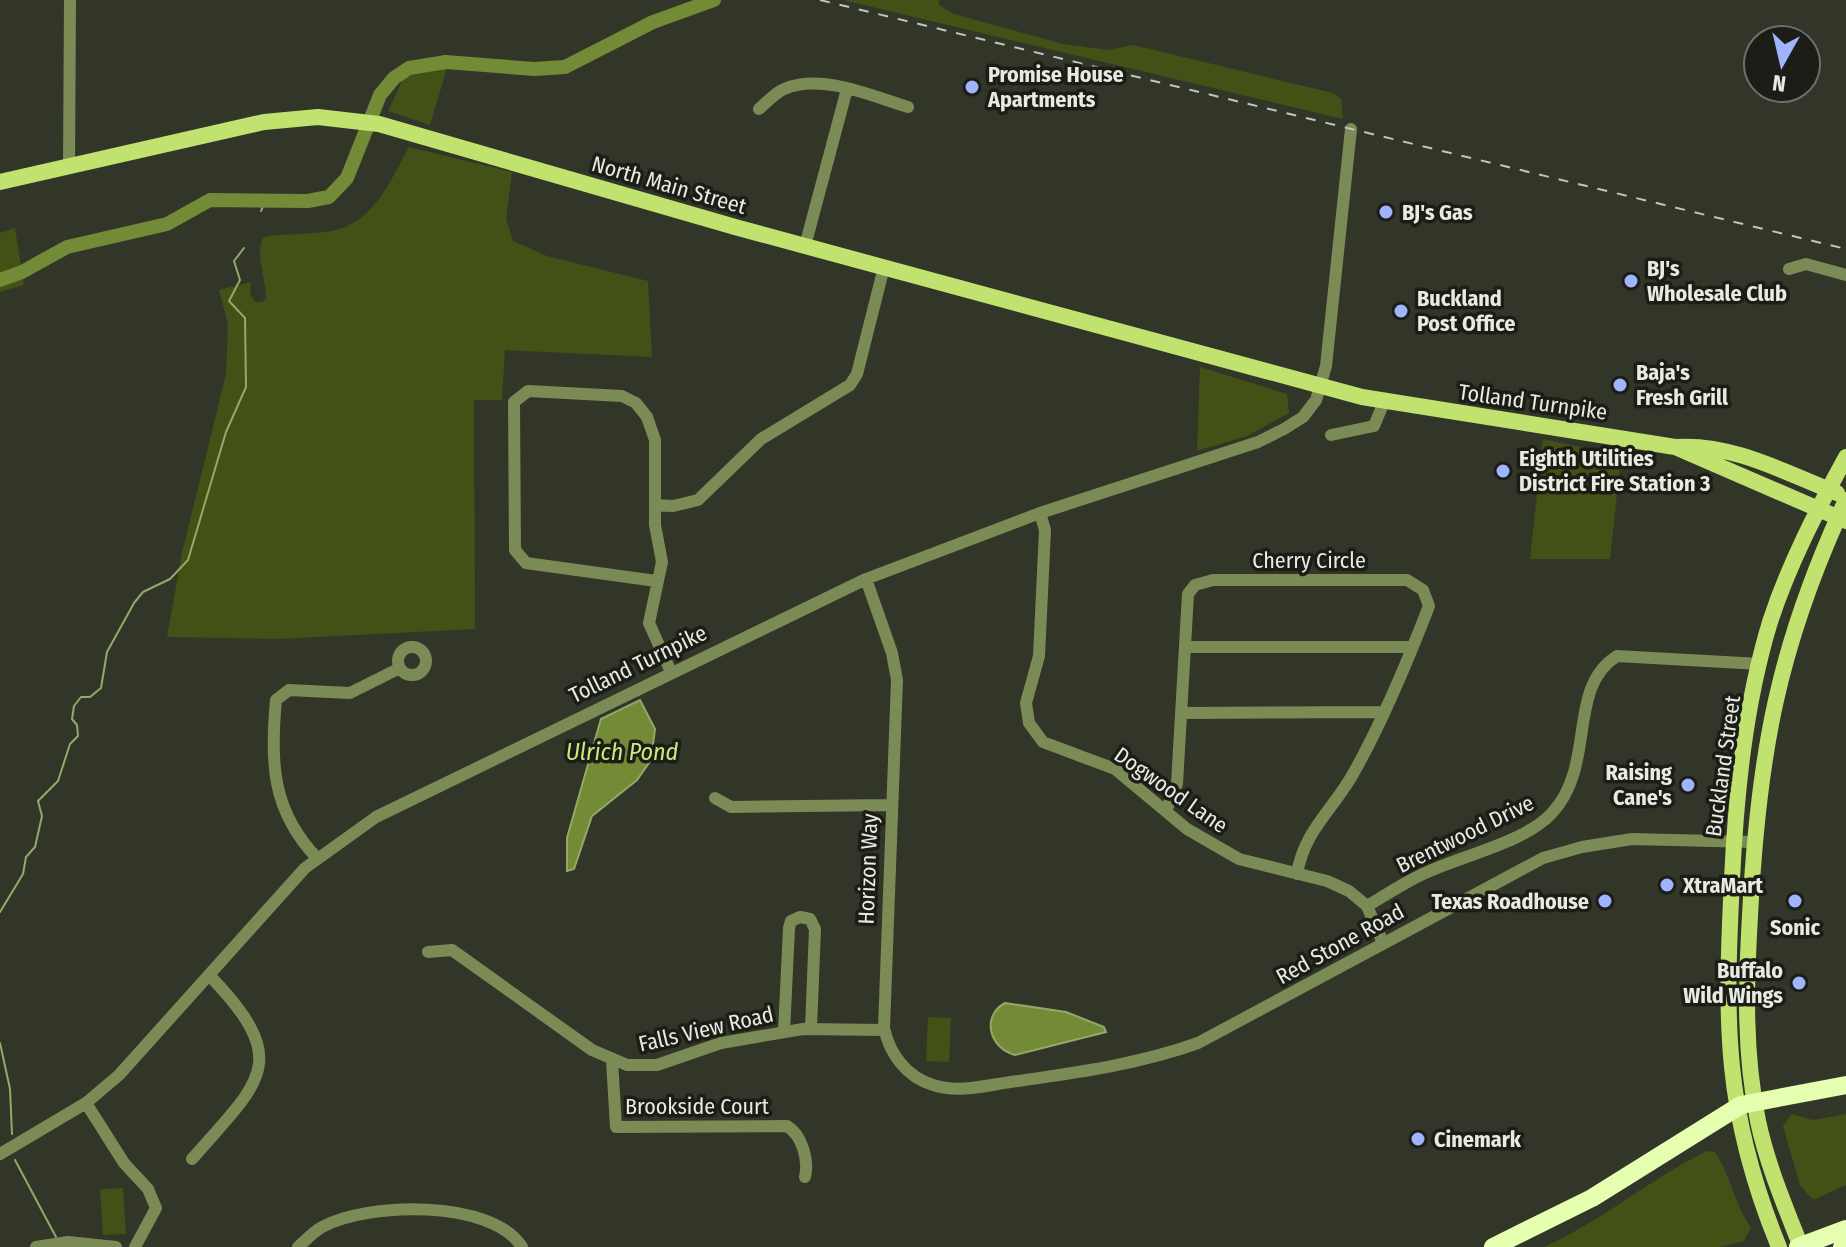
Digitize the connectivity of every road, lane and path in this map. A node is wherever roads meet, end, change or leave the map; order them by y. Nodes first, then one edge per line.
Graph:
1 (70, 0) edge
2 (847, 89) junction
3 (908, 107) dead end
4 (759, 109) dead end
5 (1351, 129) dead end
6 (69, 166) junction
7 (0, 182) edge
8 (805, 246) junction
9 (884, 267) junction
10 (1789, 269) dead end
11 (1846, 275) edge
12 (1320, 385) junction
13 (1384, 402) junction
14 (1331, 435) dead end
15 (1675, 447) junction
16 (1846, 457) edge
17 (1828, 490) junction
18 (1846, 498) edge
19 (656, 505) junction
20 (1819, 508) junction
21 (1040, 513) junction
22 (1842, 519) edge
23 (866, 579) junction
24 (656, 581) junction
25 (1185, 647) junction
26 (1413, 647) junction
27 (1760, 664) junction
28 (400, 668) dead end
29 (671, 672) junction
30 (1384, 712) junction
31 (1181, 713) junction
32 (715, 798) dead end
33 (890, 805) junction
34 (1166, 811) junction
35 (1734, 841) junction
36 (1753, 842) junction
37 (317, 858) junction
38 (1297, 874) junction
39 (1367, 906) junction
40 (1383, 943) junction
41 (428, 952) dead end
42 (209, 975) junction
43 (811, 1028) junction
44 (884, 1030) junction
45 (784, 1032) junction
46 (612, 1061) junction
47 (991, 1085) joint
48 (1846, 1085) edge
49 (1754, 1100) junction
50 (86, 1103) junction
51 (1736, 1108) junction
52 (0, 1154) edge
53 (192, 1159) dead end
54 (805, 1177) dead end
55 (1846, 1229) edge
56 (1805, 1245) edge
57 (36, 1247) edge
58 (116, 1247) edge
59 (135, 1247) edge
60 (298, 1247) edge
61 (522, 1247) edge
62 (1493, 1247) edge
63 (1779, 1247) edge

1 - 6 street
2 - 3 street
2 - 4 street
2 - 8 street
5 - 12 street
6 - 7 main road, North Main Street
6 - 8 main road, North Main Street
8 - 9 main road, North Main Street
9 - 12 main road, North Main Street
9 - 19 street
10 - 11 street
12 - 13 main road, Tolland Turnpike
12 - 21 street, Tolland Turnpike
13 - 14 street
13 - 15 main road, Tolland Turnpike
15 - 17 main road, Tolland Turnpike
15 - 20 main road, Tolland Turnpike
16 - 17 main road, Buckland Street
17 - 18 main road, Tolland Turnpike
17 - 20 main road, Buckland Street
18 - 22 main road, Buckland Street
19 - 24 street
19 - 24 street
20 - 22 main road, Tolland Turnpike
20 - 27 main road, Buckland Street
21 - 23 street, Tolland Turnpike
21 - 34 street, Dogwood Lane
22 - 36 main road, Buckland Street
23 - 29 street, Tolland Turnpike
23 - 33 street, Horizon Way
24 - 29 street
25 - 26 street
25 - 26 street, Cherry Circle
25 - 31 street, Cherry Circle
26 - 30 street, Cherry Circle
27 - 35 main road, Buckland Street
27 - 39 street, Brentwood Drive
28 - 37 street
29 - 37 street, Tolland Turnpike
30 - 31 street
30 - 38 street, Cherry Circle
31 - 34 street, Cherry Circle
32 - 33 street
33 - 44 street, Horizon Way
34 - 38 street, Dogwood Lane
35 - 36 street, Red Stone Road
35 - 40 street, Red Stone Road
35 - 51 main road, Buckland Street
36 - 49 main road, Buckland Street
37 - 42 street, Tolland Turnpike
38 - 39 street, Dogwood Lane
39 - 40 street
40 - 47 street, Red Stone Road
41 - 46 street, Falls View Road
42 - 50 street, Tolland Turnpike
42 - 53 street
43 - 44 street, Falls View Road
43 - 45 street, Falls View Road
43 - 45 street
44 - 47 street, Horizon Way
45 - 46 street, Falls View Road
46 - 54 street, Brookside Court
48 - 49 highway
49 - 51 highway
49 - 56 main road, Buckland Street
50 - 52 street, Tolland Turnpike
50 - 59 street
51 - 62 highway
51 - 63 main road, Buckland Street
55 - 56 highway
57 - 58 street
60 - 61 street

